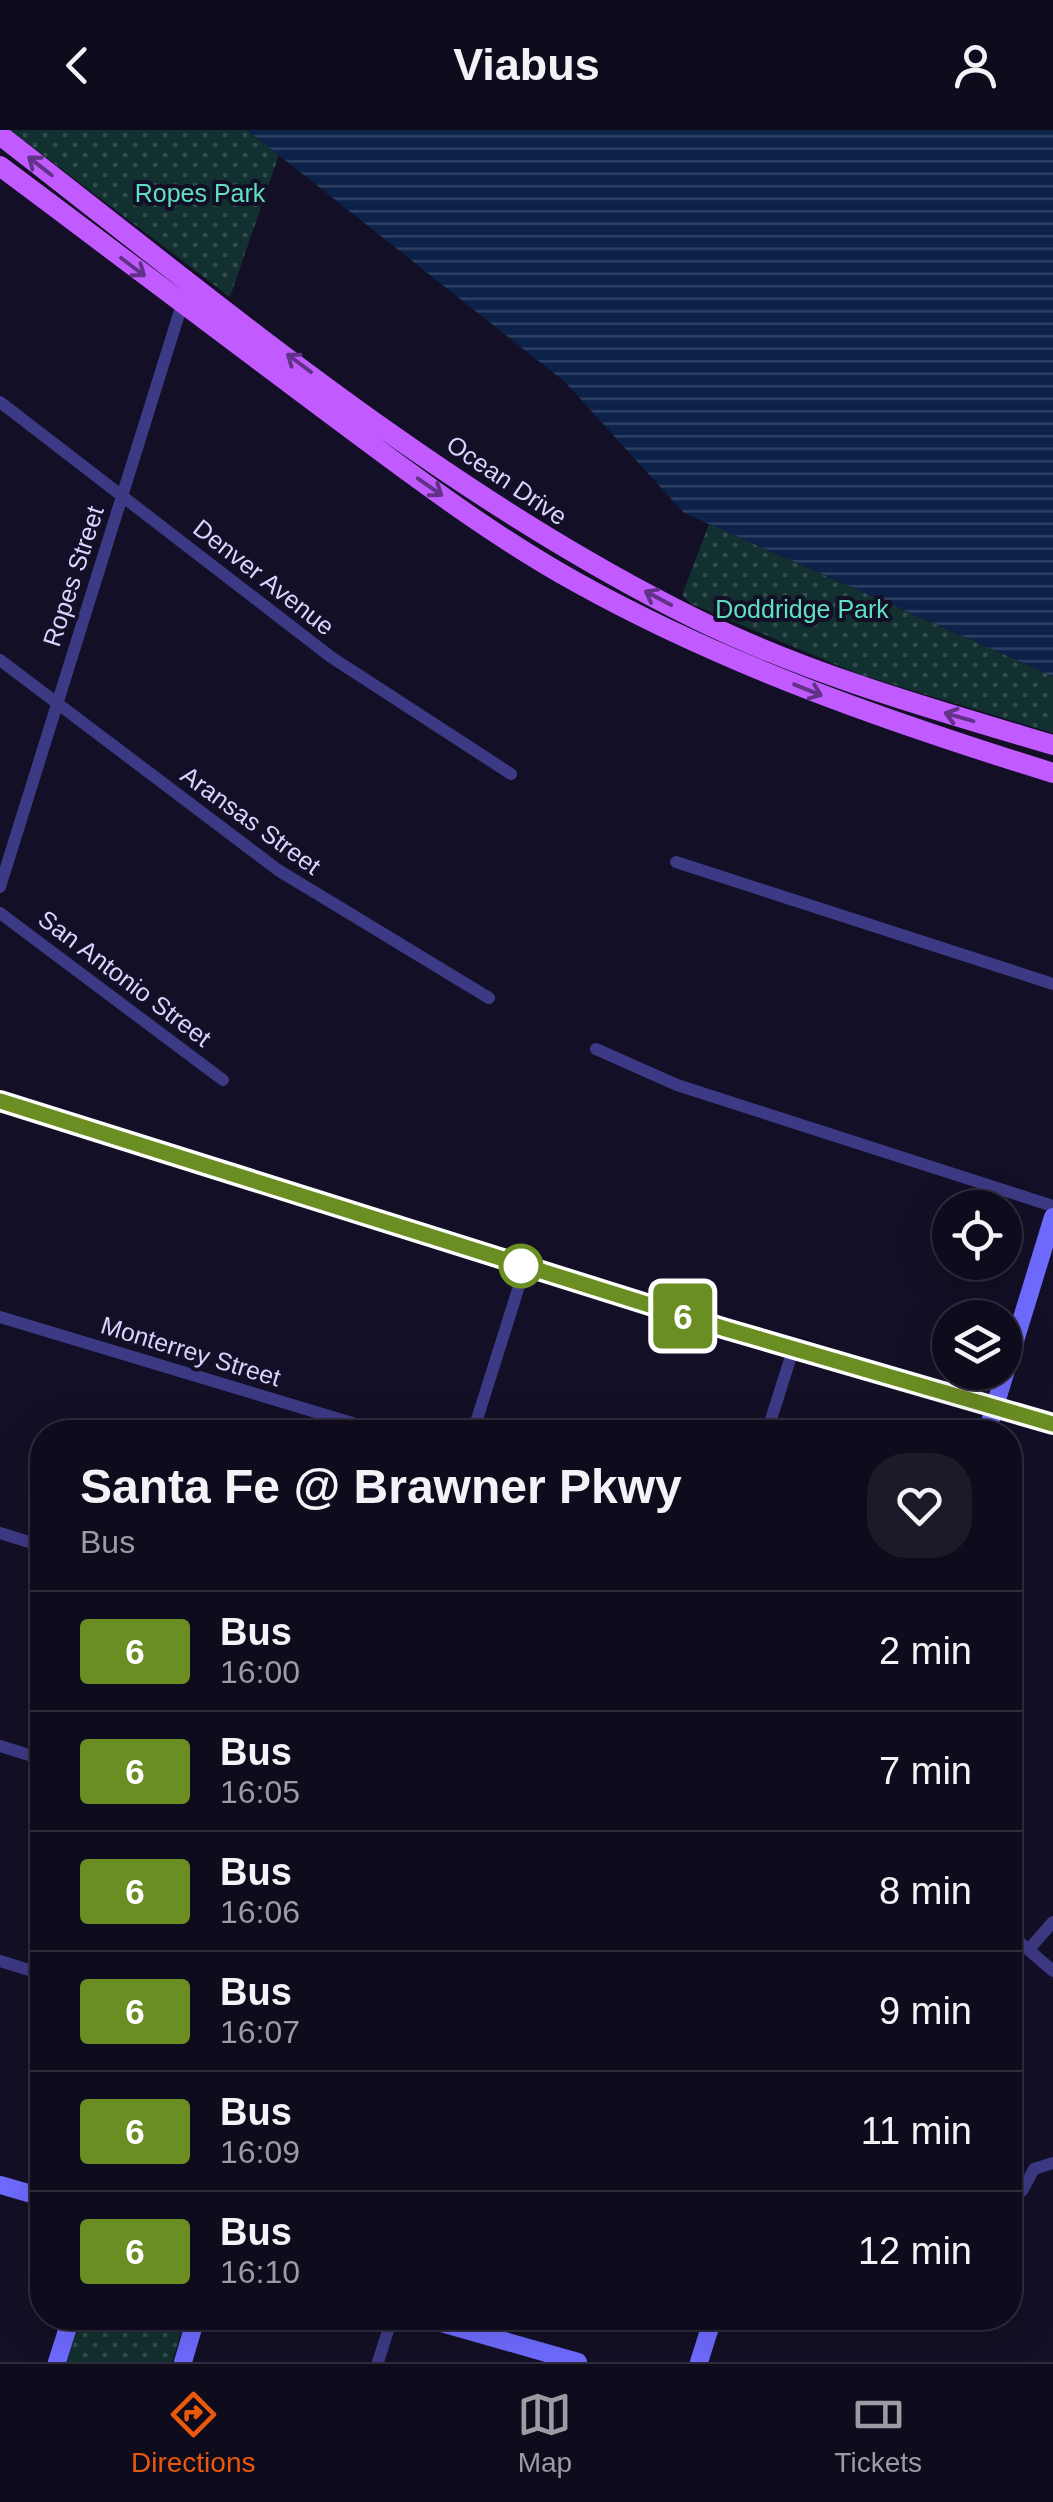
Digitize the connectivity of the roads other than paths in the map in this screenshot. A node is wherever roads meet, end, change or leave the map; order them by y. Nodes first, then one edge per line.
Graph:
1 (0, 136) edge
2 (0, 166) edge
3 (185, 278) junction
4 (183, 304) junction
5 (0, 402) edge
6 (341, 408) junction
7 (410, 446) junction
8 (398, 464) junction
9 (480, 494) junction
10 (122, 495) junction
11 (467, 513) junction
12 (536, 544) junction
13 (782, 655) junction
14 (0, 660) edge
15 (774, 676) junction
16 (55, 702) junction
17 (1053, 745) edge
18 (1053, 773) edge
19 (511, 774) dead end
20 (676, 862) dead end
21 (0, 887) edge
22 (0, 913) edge
23 (1053, 984) edge
24 (488, 998) dead end
25 (596, 1048) dead end
26 (223, 1080) dead end
27 (0, 1102) edge
28 (1053, 1206) edge
29 (1053, 1216) edge
30 (525, 1267) junction
31 (0, 1317) edge
32 (793, 1350) junction
33 (996, 1405) junction
34 (342, 1420) edge
35 (477, 1420) edge
36 (771, 1420) edge
37 (991, 1420) edge
38 (1053, 1424) edge
39 (0, 1533) edge
40 (30, 1542) edge
41 (0, 1746) edge
42 (30, 1755) edge
43 (1053, 1922) edge
44 (1022, 1942) edge
45 (1030, 1948) junction
46 (0, 1961) edge
47 (30, 1970) edge
48 (1053, 1971) edge
49 (1053, 2162) edge
50 (0, 2185) edge
51 (1022, 2191) edge
52 (30, 2194) edge
53 (67, 2330) edge
54 (192, 2330) edge
55 (388, 2330) edge
56 (466, 2330) edge
57 (709, 2330) edge
58 (58, 2362) edge
59 (182, 2362) edge
60 (378, 2362) edge
61 (578, 2362) edge
62 (699, 2362) edge

3 -> 1 main road, Ocean Drive
2 -> 4 main road, Ocean Drive
3 - 4 street, Ropes Street
6 -> 3 main road, Ocean Drive
4 - 6 main road, Ocean Drive
4 - 10 street, Ropes Street
5 - 10 street, Denver Avenue
6 - 7 main road, Ocean Drive
6 - 8 main road, Ocean Drive
7 - 8 main road
7 - 9 main road, Ocean Drive
8 -> 11 main road, Ocean Drive
9 - 11 main road
9 - 12 main road, Ocean Drive
10 - 16 street, Ropes Street
10 - 19 street, Denver Avenue
11 - 12 main road, Ocean Drive
13 -> 12 main road, Ocean Drive
12 - 15 main road, Ocean Drive
13 - 15 main road
17 -> 13 main road, Ocean Drive
14 - 16 street, Aransas Street
15 -> 18 main road, Ocean Drive
16 - 21 street, Ropes Street
16 - 24 street, Aransas Street
20 - 23 street
22 - 26 street, San Antonio Street
25 - 28 street
27 - 30 main road
29 - 33 main road
30 - 32 main road
30 - 35 street
31 - 34 street, Monterrey Street
32 - 33 main road
32 - 36 street
33 - 37 main road
33 - 38 main road
39 - 40 street
41 - 42 street
43 - 45 street
44 - 45 street
45 - 48 street
46 - 47 street
49 - 51 street
50 - 52 main road
53 - 58 main road
54 - 59 main road
55 - 60 street
56 - 61 main road
57 - 62 main road

